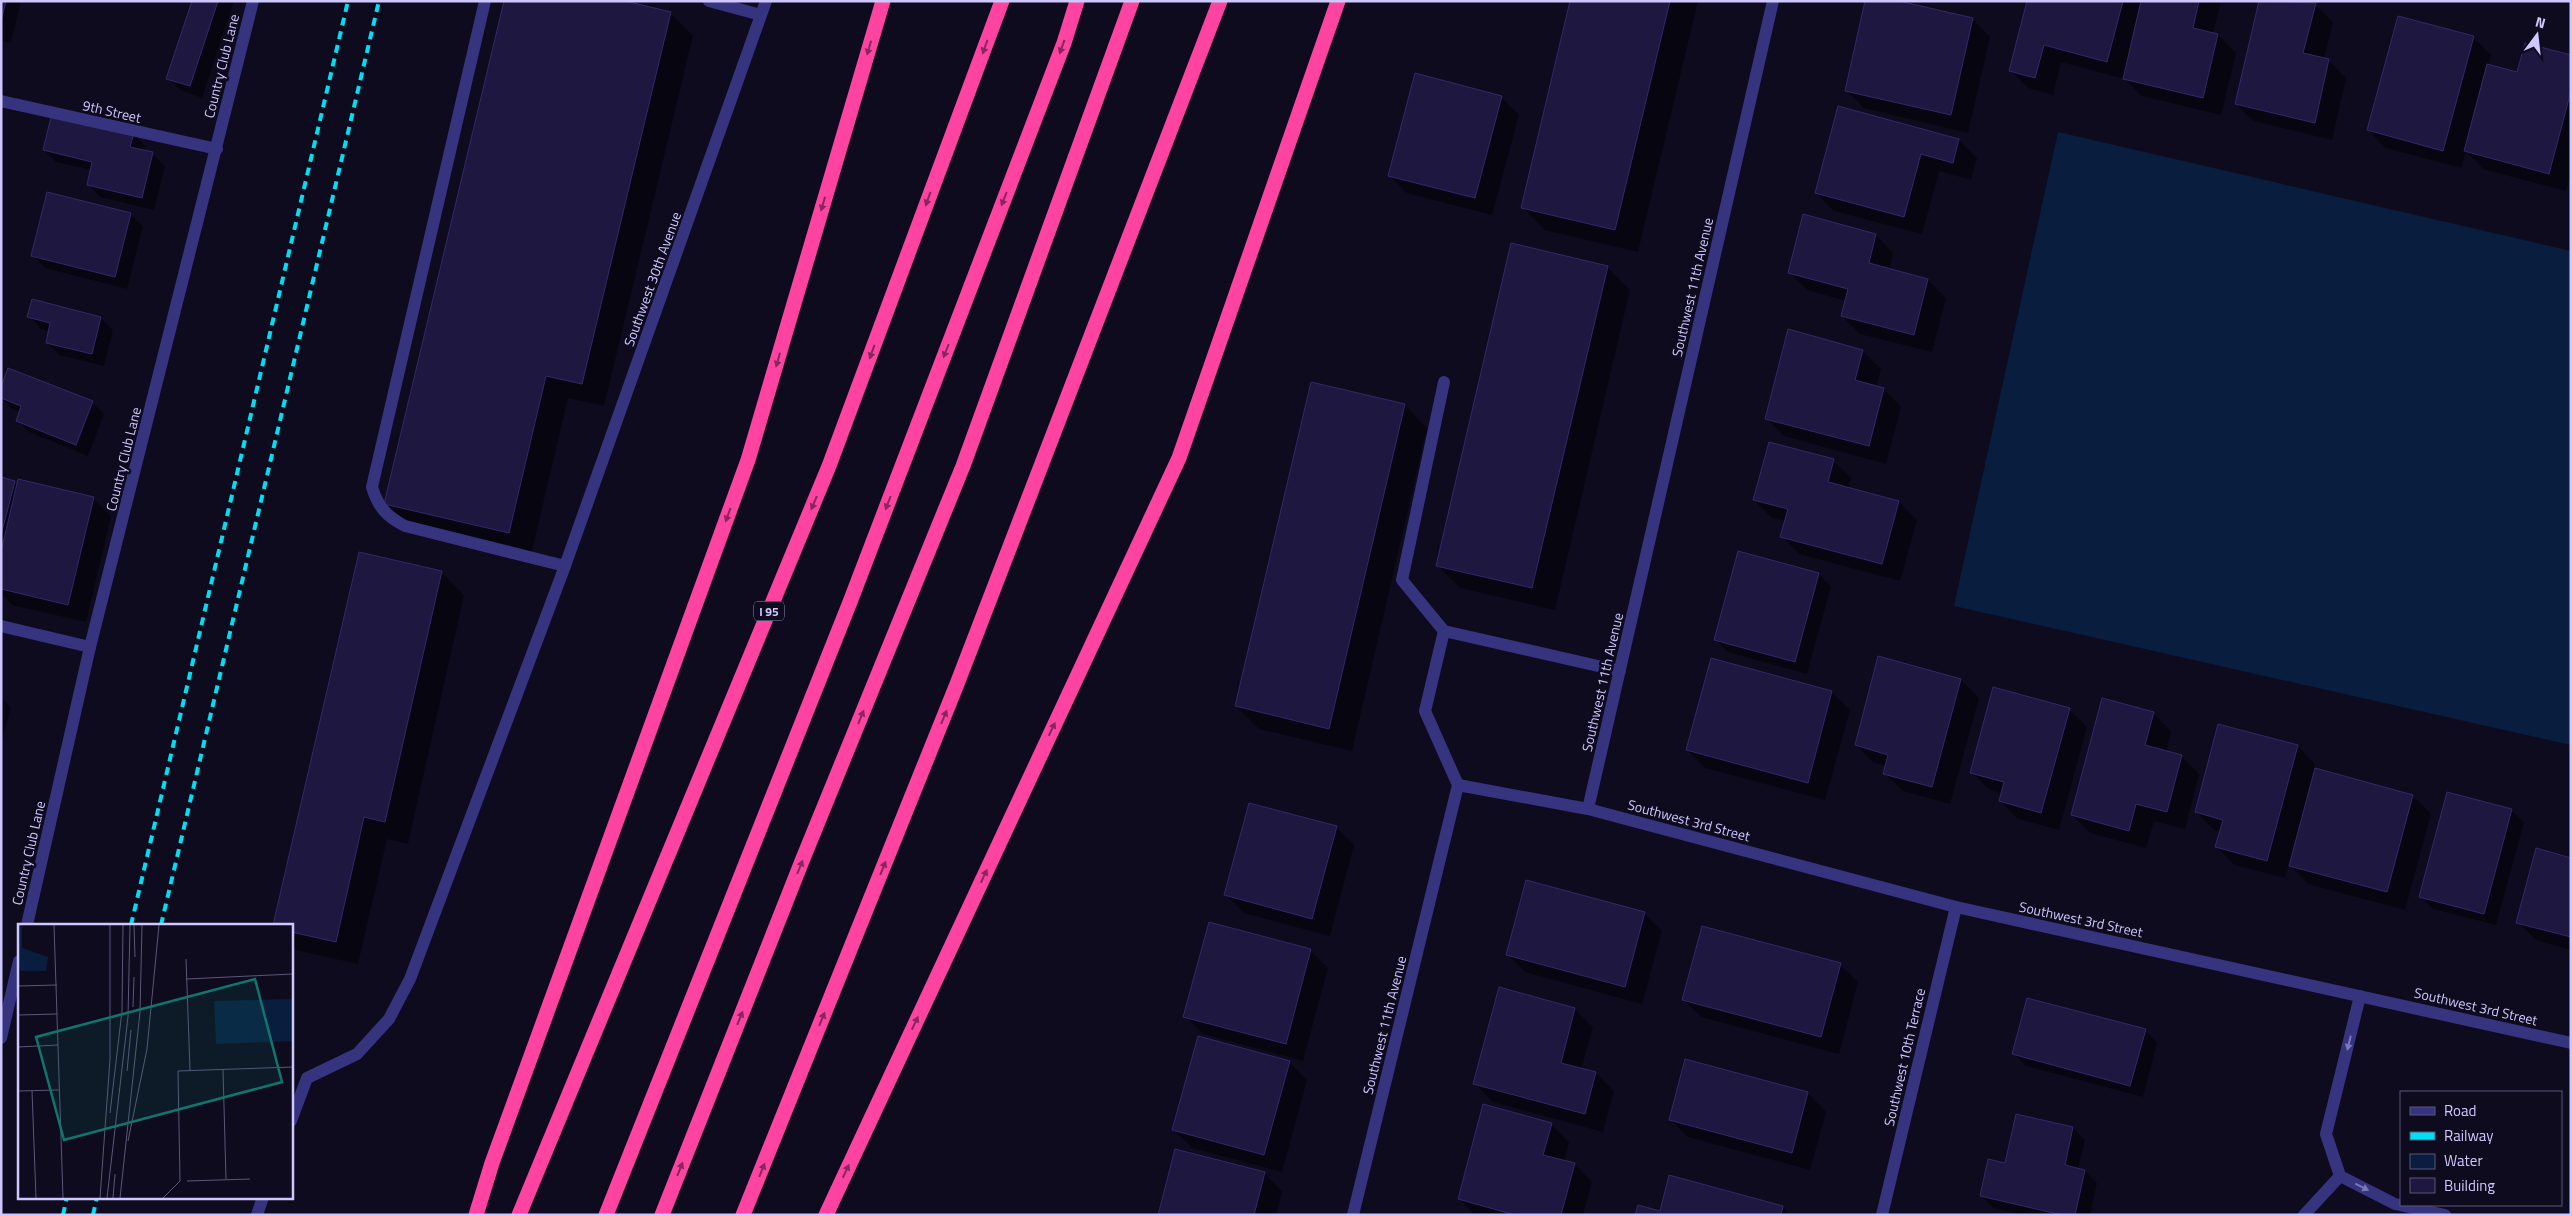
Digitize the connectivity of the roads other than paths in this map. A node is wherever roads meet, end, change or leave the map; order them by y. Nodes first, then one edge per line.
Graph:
1 (252, 1) edge
2 (485, 1) edge
3 (709, 1) edge
4 (766, 1) edge
5 (883, 1) edge
6 (1002, 1) edge
7 (1077, 1) edge
8 (1132, 1) edge
9 (1220, 1) edge
10 (1338, 1) edge
11 (1773, 1) edge
12 (761, 15) junction
13 (1, 101) edge
14 (217, 150) junction
15 (1444, 382) dead end
16 (565, 566) junction
17 (1, 626) edge
18 (1444, 630) junction
19 (90, 647) junction
20 (1620, 671) junction
21 (1458, 785) junction
22 (1588, 809) junction
23 (1956, 907) junction
24 (27, 924) edge
25 (18, 965) edge
26 (2360, 996) junction
27 (1, 1038) edge
28 (2571, 1043) edge
29 (292, 1118) edge
30 (2340, 1176) junction
31 (264, 1198) edge
32 (2400, 1205) edge
33 (2404, 1206) edge
34 (257, 1215) edge
35 (476, 1215) edge
36 (519, 1215) edge
37 (606, 1215) edge
38 (662, 1215) edge
39 (743, 1215) edge
40 (826, 1215) edge
41 (1353, 1215) edge
42 (1882, 1215) edge
43 (2304, 1215) edge
44 (2445, 1215) edge

1 - 14 street, Country Club Lane
2 - 16 street
3 - 12 street
4 - 12 street, Southwest 30th Avenue
5 -> 35 highway
6 -> 36 highway, I 95
7 -> 37 highway
38 -> 8 highway
39 -> 9 highway
40 -> 10 highway
11 - 20 street, Southwest 11th Avenue
12 - 16 street, Southwest 30th Avenue
13 - 14 street, 9th Street
14 - 19 street, Country Club Lane
15 - 18 street
16 - 29 street, Southwest 30th Avenue
17 - 19 street
18 - 20 street
18 - 21 street
19 - 24 street, Country Club Lane
20 - 22 street, Southwest 11th Avenue
21 - 22 street
21 - 41 street, Southwest 11th Avenue
22 - 23 street, Southwest 3rd Street
23 - 26 street, Southwest 3rd Street
23 - 42 street, Southwest 10th Terrace
25 - 27 street
26 - 28 street, Southwest 3rd Street
26 -> 30 street
30 -> 32 street
30 - 43 street
31 - 34 street
33 -> 44 street

